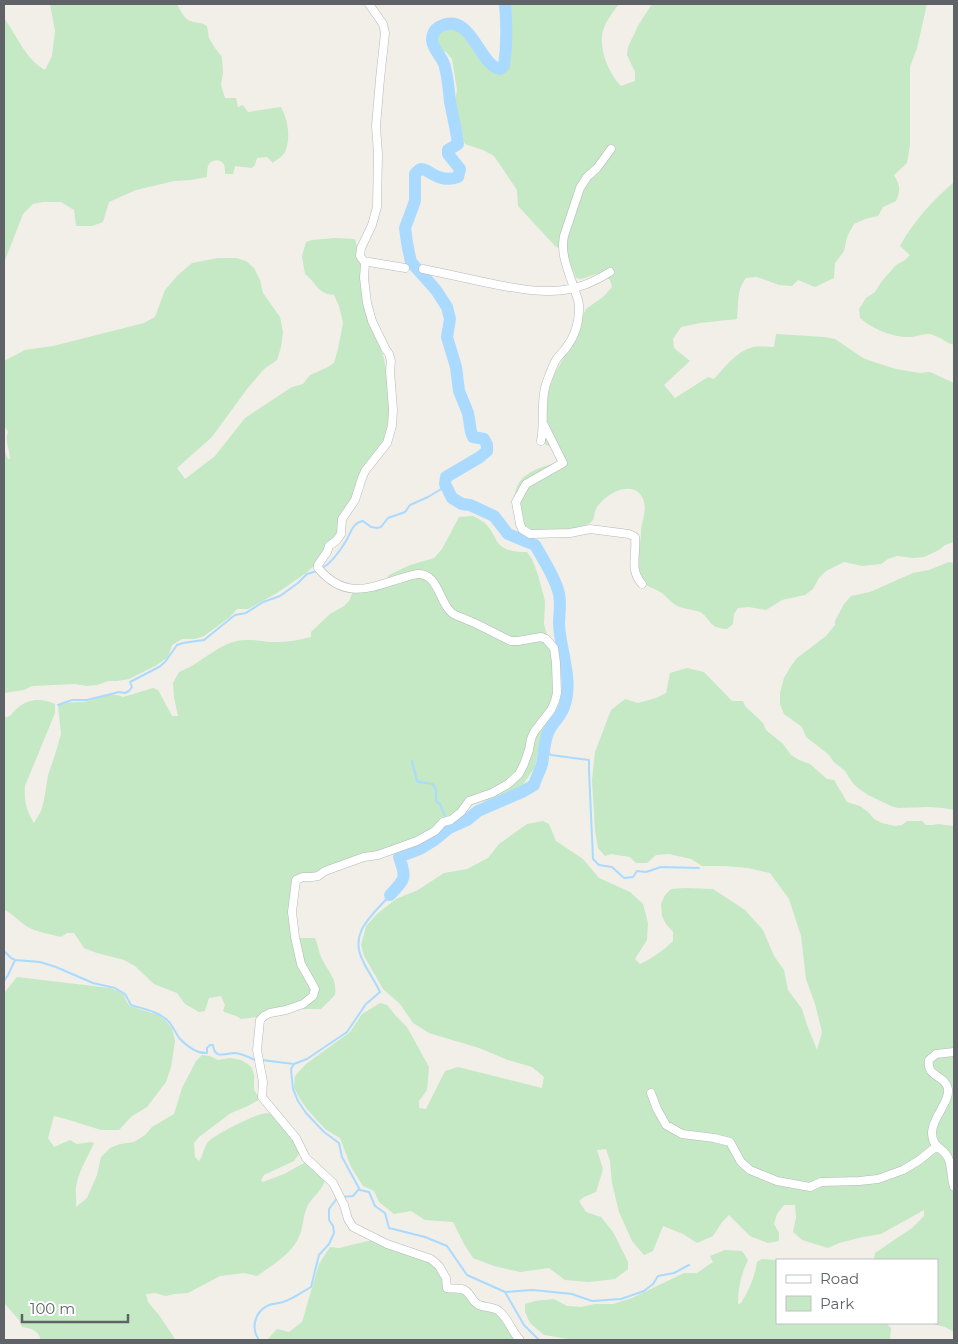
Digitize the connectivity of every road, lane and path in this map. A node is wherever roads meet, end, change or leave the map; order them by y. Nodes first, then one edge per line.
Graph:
1 (369, 4) edge
2 (611, 149) dead end
3 (365, 263) junction
4 (405, 268) dead end
5 (423, 269) dead end
6 (610, 272) dead end
7 (574, 288) junction
8 (544, 424) junction
9 (541, 441) dead end
10 (642, 584) dead end
11 (954, 1052) edge
12 (651, 1092) dead end
13 (937, 1146) junction
14 (954, 1187) edge
15 (520, 1340) edge

1 - 3 street
2 - 7 street
3 - 4 street
3 - 15 street
5 - 7 street
6 - 7 street
7 - 8 street
8 - 9 street
8 - 10 street
11 - 13 street
12 - 13 street
13 - 14 street

